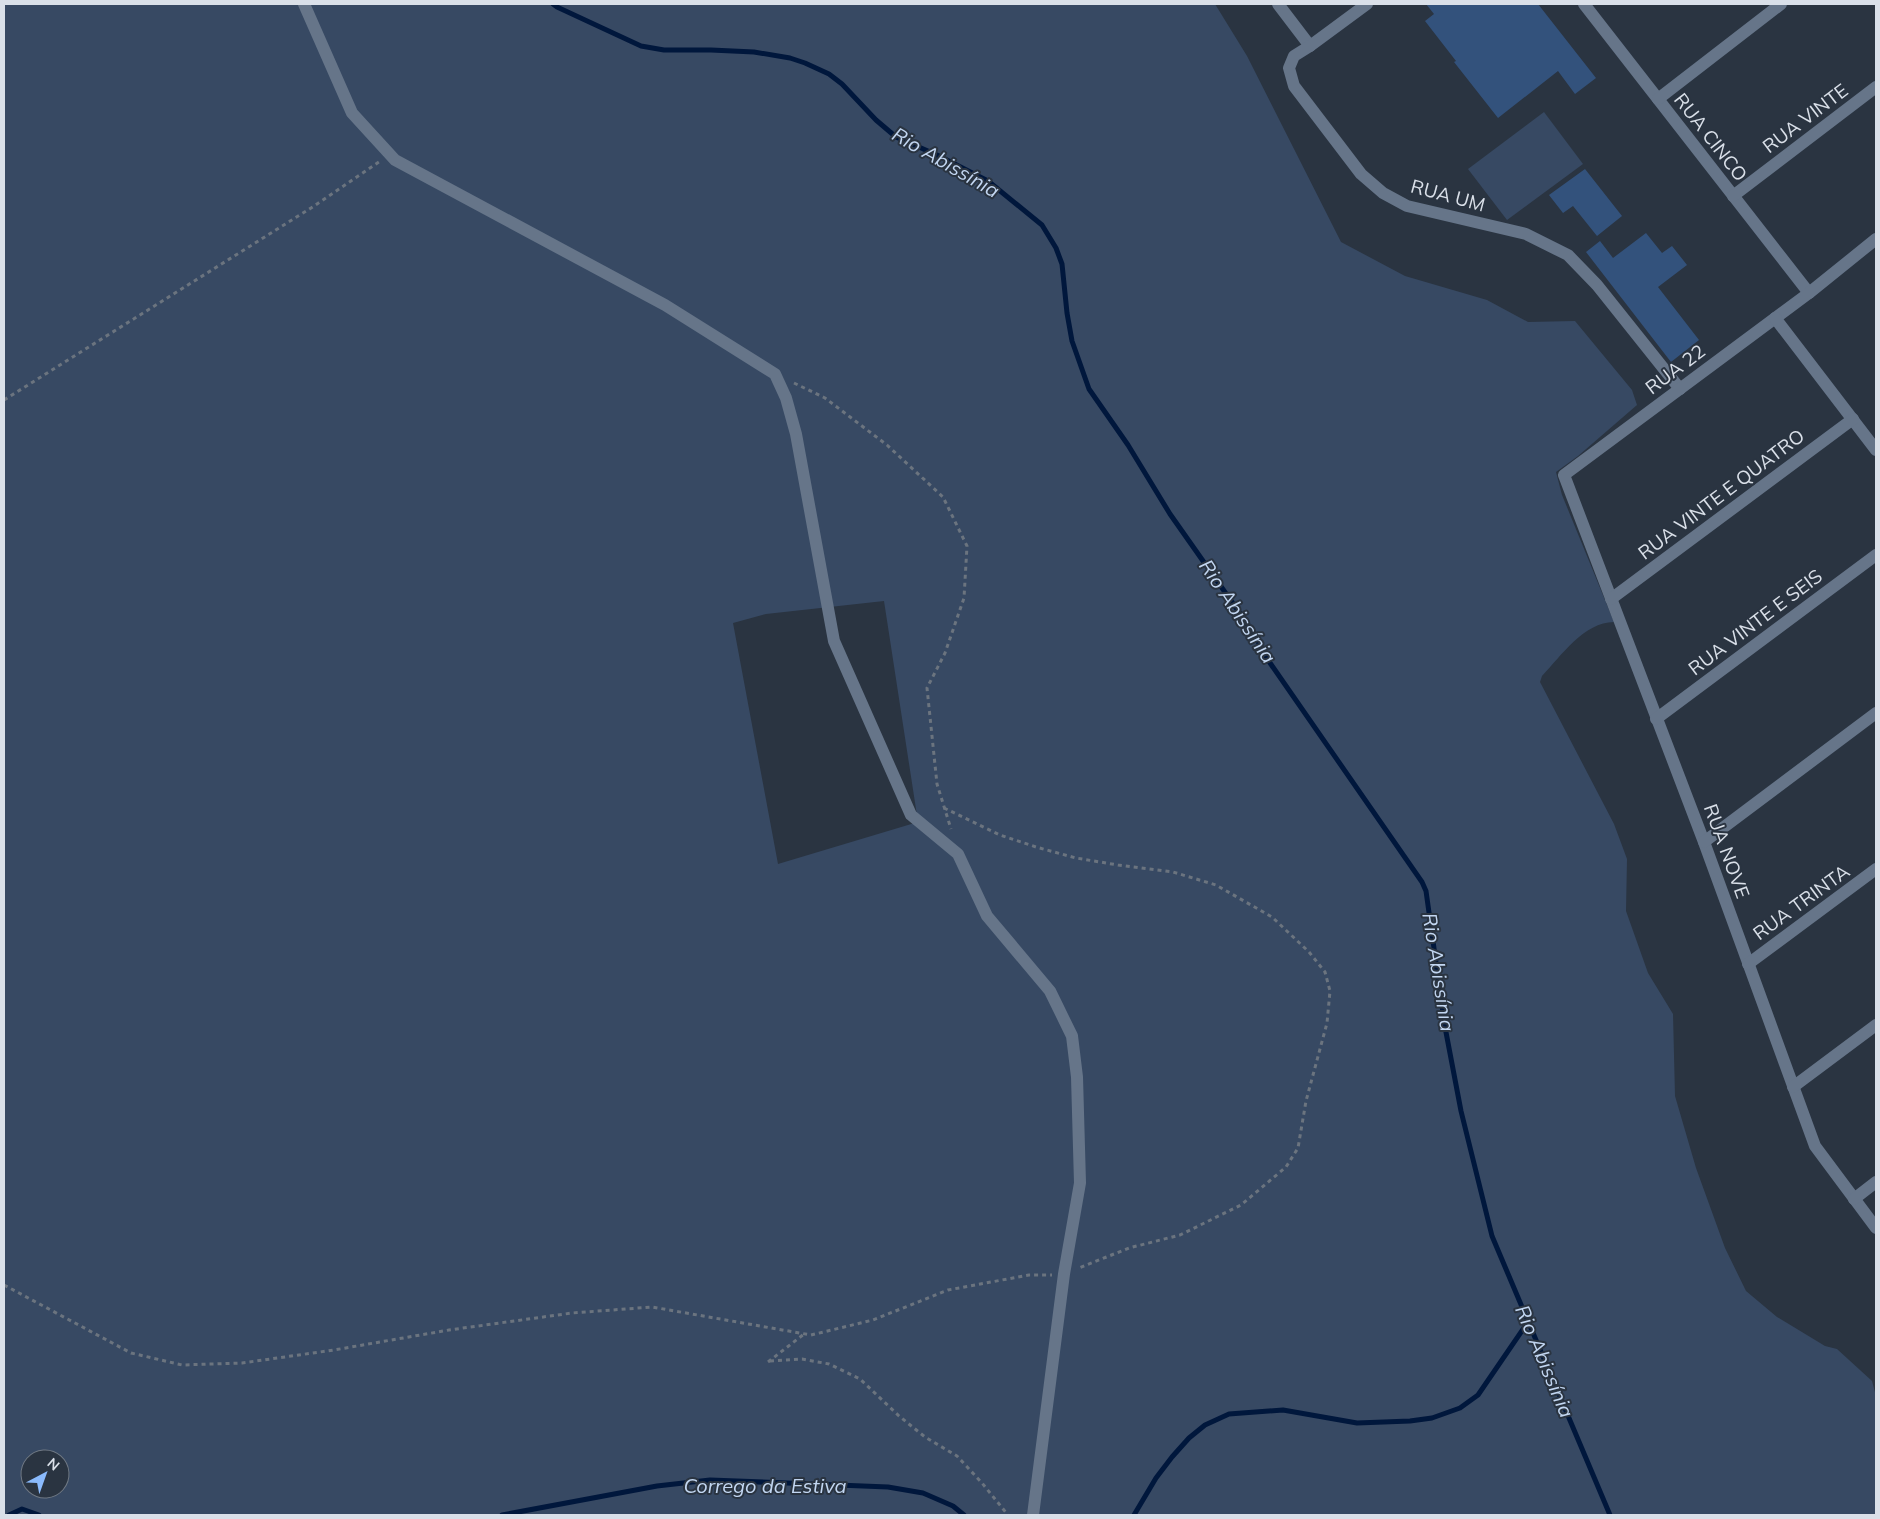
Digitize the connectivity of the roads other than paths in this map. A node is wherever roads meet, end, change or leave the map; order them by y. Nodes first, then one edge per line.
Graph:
1 (304, 4) edge
2 (1278, 4) edge
3 (1367, 4) edge
4 (1584, 4) edge
5 (1781, 4) edge
6 (1310, 46) junction
7 (1876, 87) edge
8 (1658, 99) junction
9 (1734, 196) junction
10 (1876, 239) edge
11 (1809, 293) junction
12 (1775, 318) junction
13 (1680, 389) junction
14 (1853, 419) junction
15 (1876, 450) edge
16 (1564, 475) joint
17 (1876, 555) edge
18 (1611, 599) junction
19 (1876, 713) edge
20 (1656, 719) junction
21 (1704, 842) junction
22 (1876, 869) edge
23 (1748, 964) junction
24 (1876, 1025) edge
25 (1793, 1087) junction
26 (1876, 1182) edge
27 (1854, 1199) junction
28 (1876, 1228) edge
29 (1032, 1515) edge

1 - 29 street
2 - 6 street
3 - 6 street, RUA UM
4 - 8 street, RUA CINCO
5 - 8 street
6 - 13 street, RUA UM
7 - 9 street, RUA VINTE
8 - 9 street, RUA CINCO
9 - 11 street, RUA CINCO
10 - 11 street, RUA 22
11 - 12 street, RUA 22
12 - 13 street, RUA 22
12 - 14 street
13 - 16 street, RUA 22
14 - 15 street
14 - 18 street, RUA VINTE E QUATRO
16 - 18 street, RUA NOVE
17 - 20 street, RUA VINTE E SEIS
18 - 20 street, RUA NOVE
19 - 21 street
20 - 21 street, RUA NOVE
21 - 23 street, RUA NOVE
22 - 23 street, RUA TRINTA
23 - 25 street, RUA NOVE
24 - 25 street
25 - 27 street, RUA NOVE
26 - 27 street
27 - 28 street, RUA NOVE

